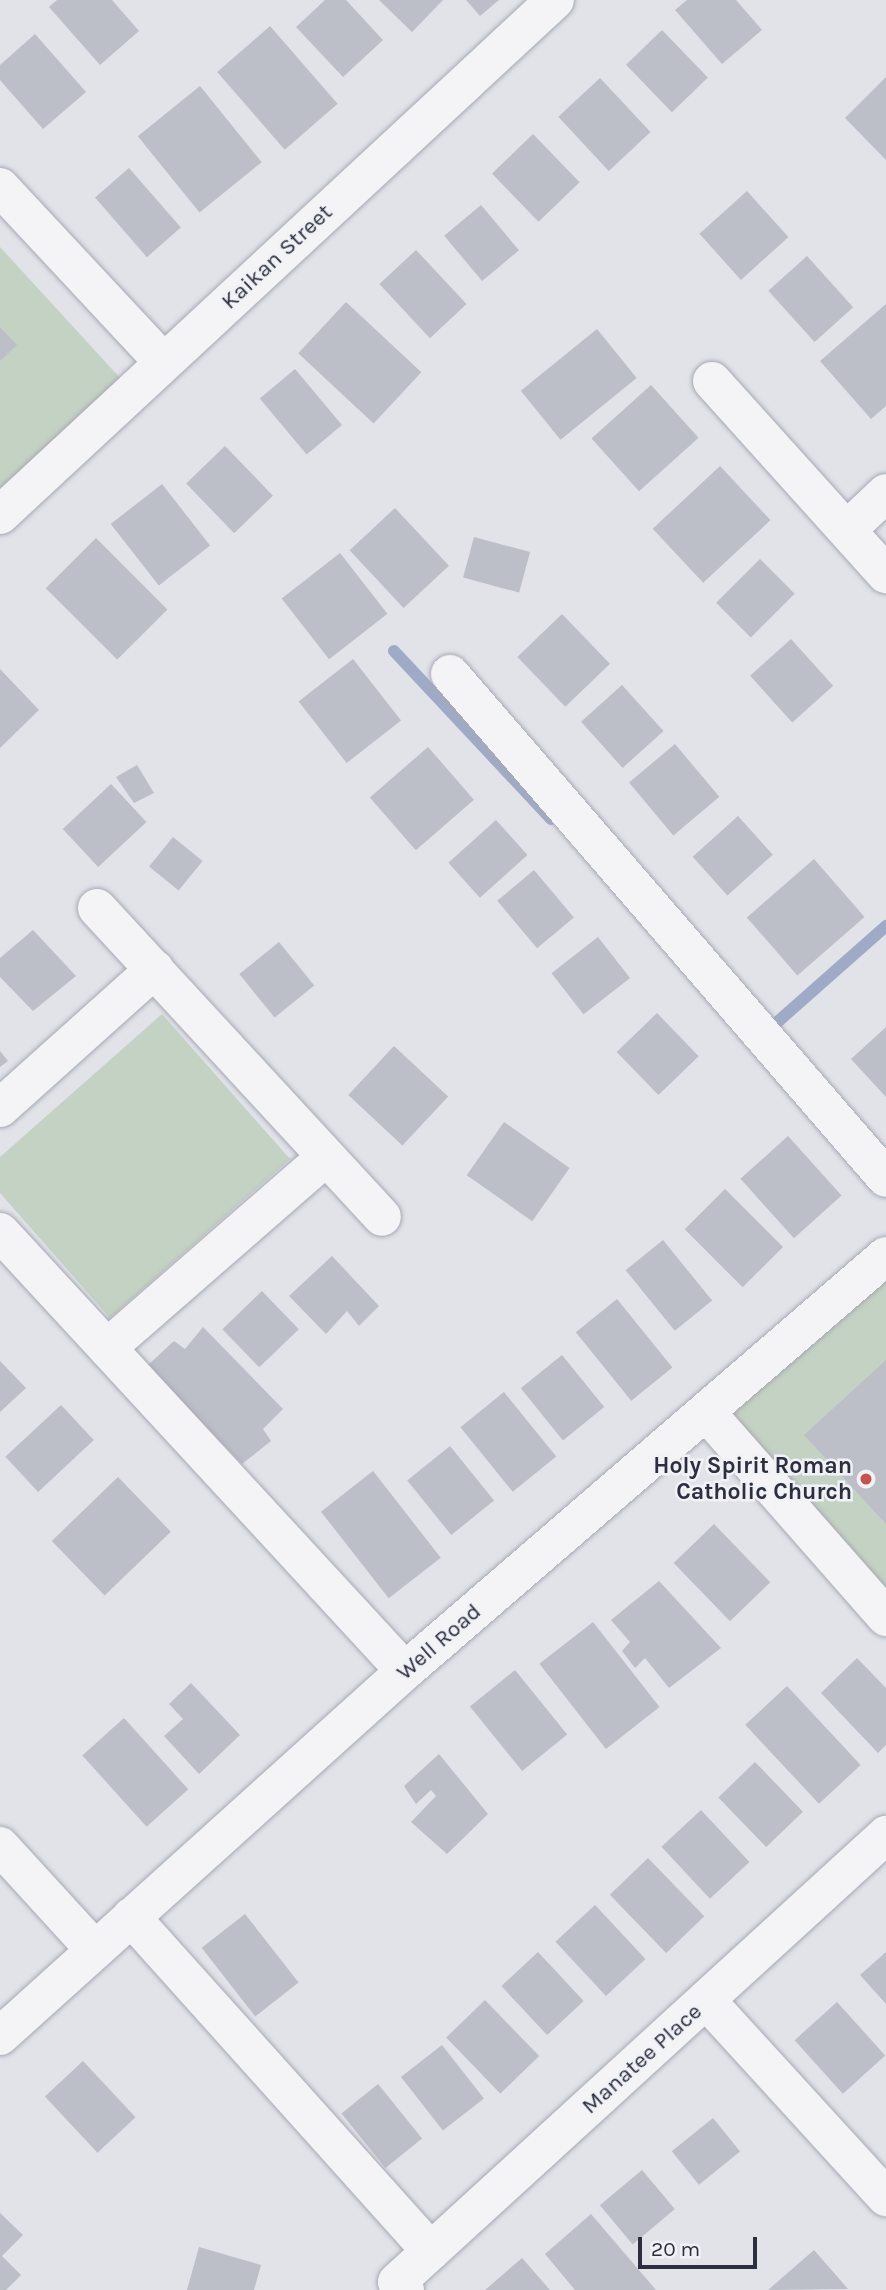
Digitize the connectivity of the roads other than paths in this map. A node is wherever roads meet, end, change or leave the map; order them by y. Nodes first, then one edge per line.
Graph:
1 (555, 0) edge
2 (0, 187) edge
3 (163, 362) junction
4 (712, 381) dead end
5 (886, 493) edge
6 (0, 515) edge
7 (848, 528) junction
8 (886, 574) edge
9 (450, 674) dead end
10 (97, 908) dead end
11 (155, 970) junction
12 (0, 1108) edge
13 (326, 1157) junction
14 (886, 1178) edge
15 (382, 1217) dead end
16 (0, 1232) edge
17 (886, 1256) edge
18 (107, 1348) junction
19 (706, 1412) junction
20 (886, 1616) edge
21 (405, 1671) junction
22 (886, 1835) edge
23 (0, 1846) edge
24 (131, 1917) junction
25 (95, 1950) junction
26 (706, 2000) junction
27 (0, 2036) edge
28 (886, 2197) edge
29 (431, 2251) junction
30 (401, 2286) edge

1 - 3 street, Kaikan Street
2 - 3 street
3 - 6 street, Kaikan Street
4 - 7 street
5 - 7 street
7 - 8 street
9 - 14 street
10 - 11 street
11 - 12 street
11 - 13 street
13 - 15 street
13 - 18 street
16 - 18 street
17 - 19 street, Well Road
18 - 21 street
19 - 20 street
19 - 21 street, Well Road
21 - 24 street, Well Road
22 - 26 street, Manatee Place
23 - 25 street
24 - 25 street, Well Road
24 - 29 street
25 - 27 street, Well Road
26 - 28 street
26 - 29 street, Manatee Place
29 - 30 street, Manatee Place

